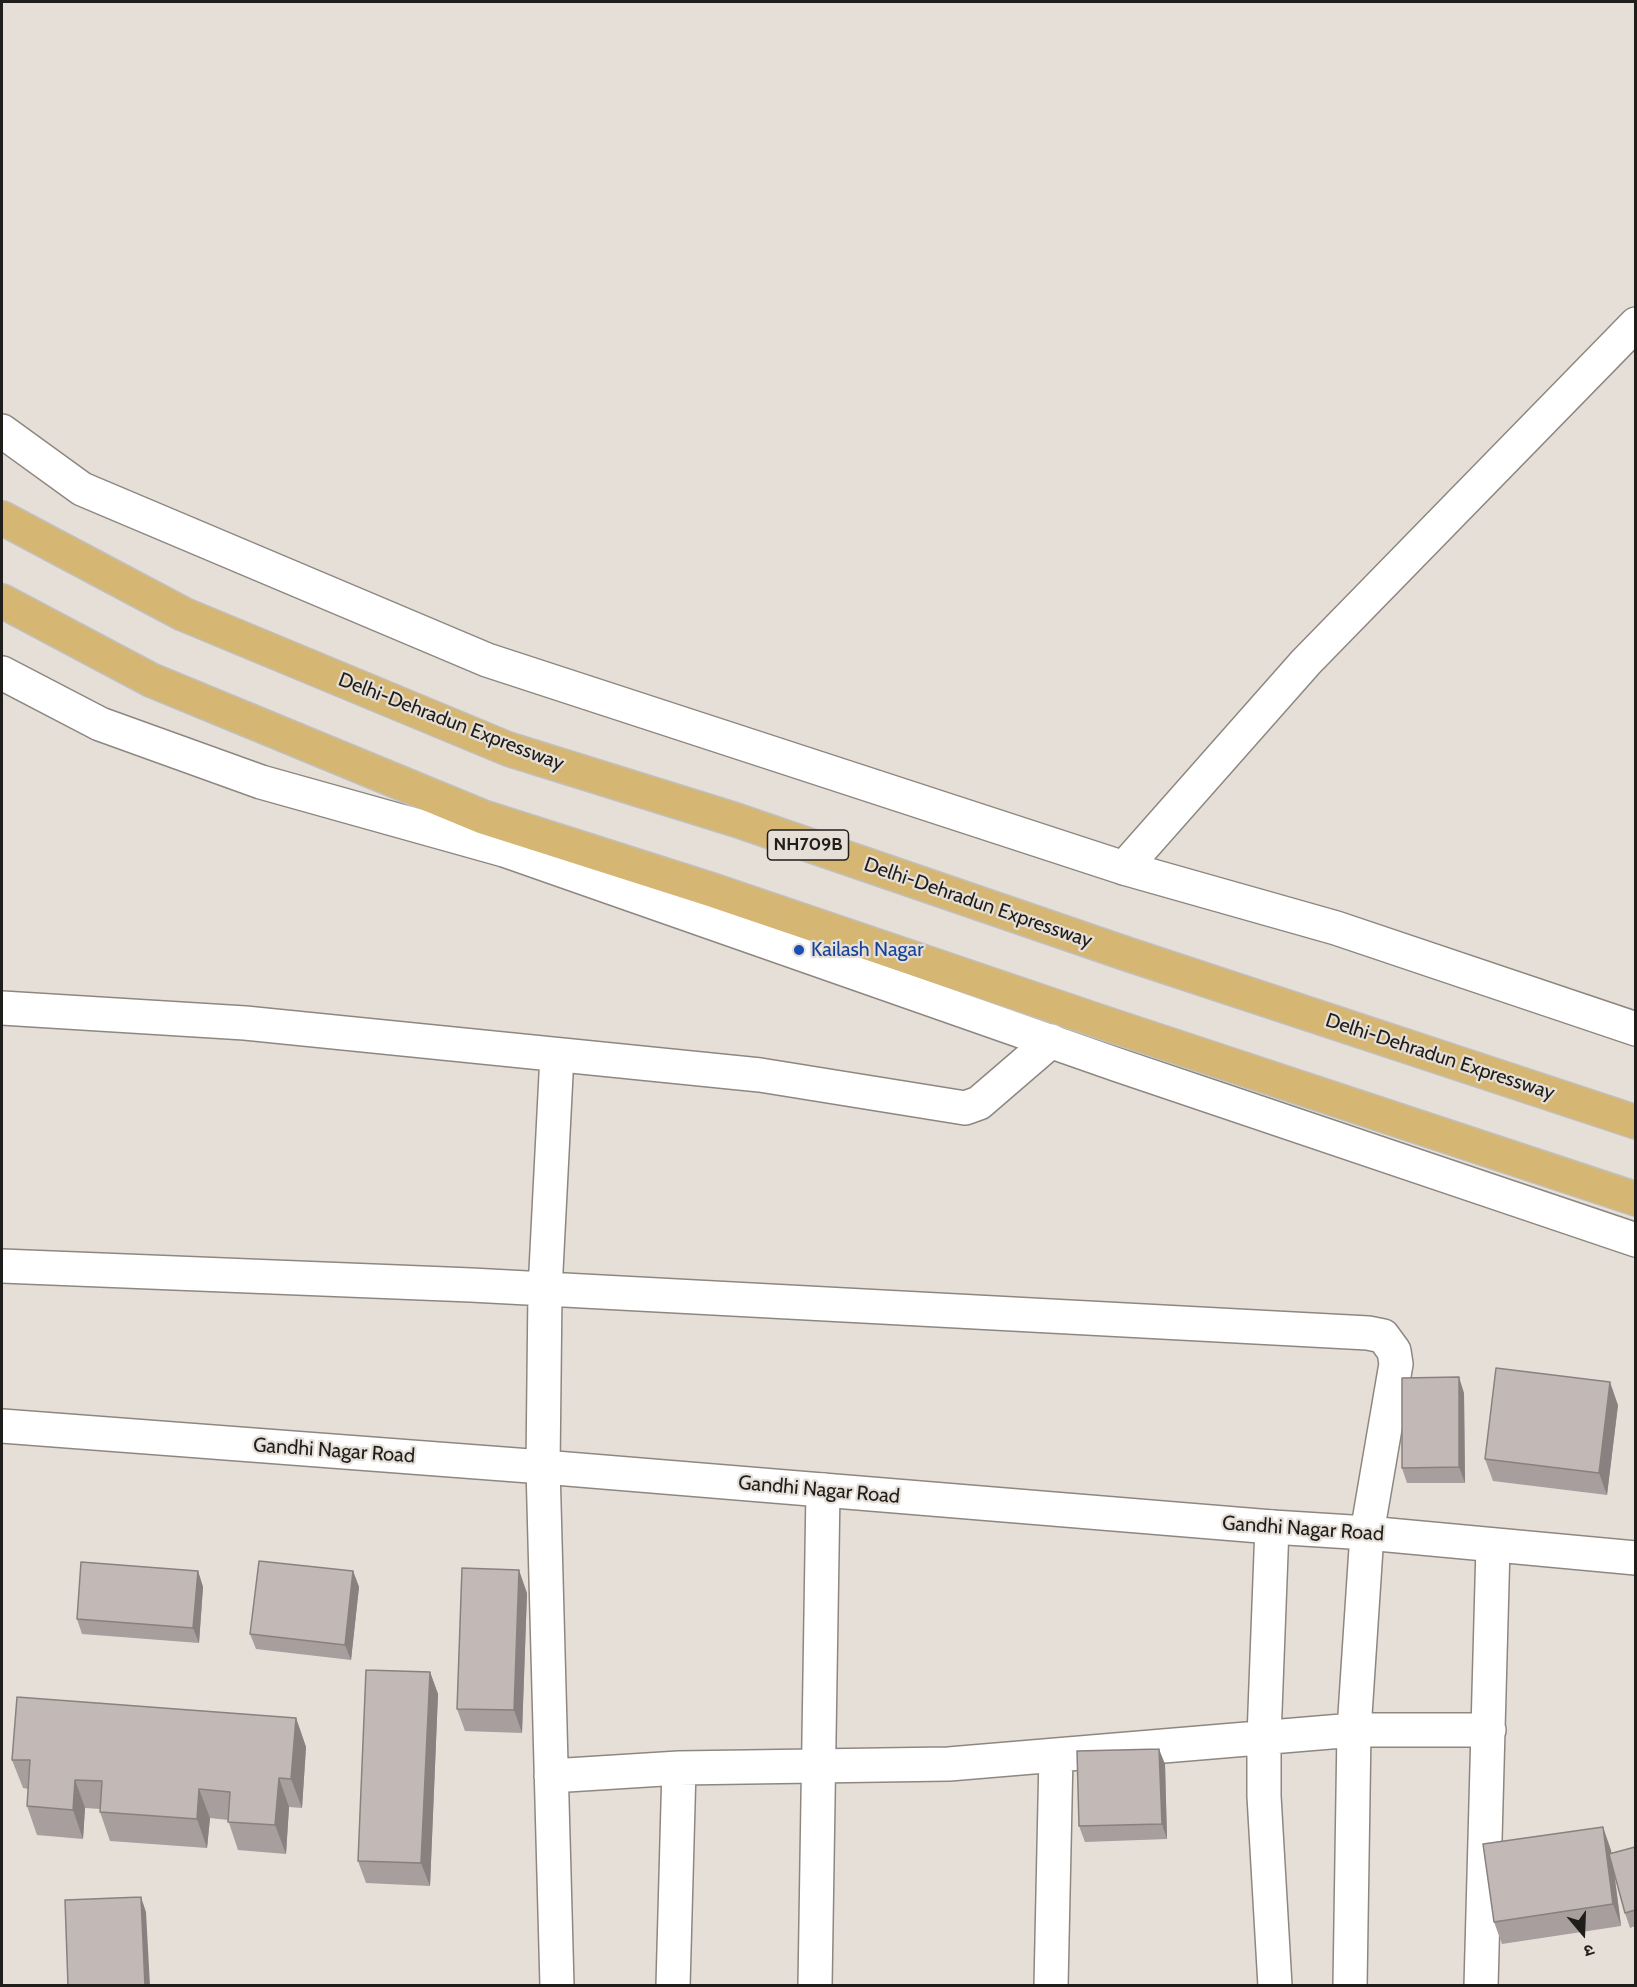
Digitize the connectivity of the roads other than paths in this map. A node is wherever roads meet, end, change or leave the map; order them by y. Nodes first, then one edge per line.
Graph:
1 (1635, 324) edge
2 (2, 430) edge
3 (2, 518) edge
4 (2, 602) edge
5 (2, 673) edge
6 (1124, 868) junction
7 (2, 1008) edge
8 (1635, 1029) edge
9 (1051, 1041) junction
10 (557, 1055) junction
11 (1635, 1122) edge
12 (1635, 1199) edge
13 (1635, 1240) edge
14 (2, 1266) edge
15 (545, 1290) junction
16 (2, 1426) edge
17 (543, 1467) junction
18 (823, 1490) junction
19 (1272, 1527) junction
20 (1367, 1533) junction
21 (1493, 1545) junction
22 (1635, 1557) edge
23 (1354, 1730) junction
24 (1489, 1730) junction
25 (1264, 1737) junction
26 (1056, 1755) junction
27 (817, 1767) junction
28 (679, 1768) junction
29 (551, 1776) junction
30 (557, 1986) edge
31 (674, 1986) edge
32 (815, 1986) edge
33 (1051, 1986) edge
34 (1275, 1986) edge
35 (1350, 1986) edge
36 (1481, 1986) edge

1 - 6 street
2 - 6 street
3 - 11 highway, Delhi-Dehradun Expressway / NH709B
4 - 12 highway
5 - 9 street
6 - 8 street
7 - 10 street
9 - 10 street
9 - 13 street
10 - 15 street
14 - 15 street
15 - 17 street
15 - 20 street
16 - 17 street, Gandhi Nagar Road
17 - 18 street, Gandhi Nagar Road
17 - 29 street
18 - 19 street, Gandhi Nagar Road
18 - 27 street
19 - 20 street, Gandhi Nagar Road
19 - 25 street
20 - 21 street, Gandhi Nagar Road
20 - 23 street
21 - 22 street, Gandhi Nagar Road
21 - 24 street
23 - 24 street
23 - 25 street
23 - 35 street
24 - 36 street
25 - 26 street
25 - 34 street
26 - 27 street
26 - 33 street
27 - 28 street
27 - 32 street
28 - 29 street
28 - 31 street
29 - 30 street

